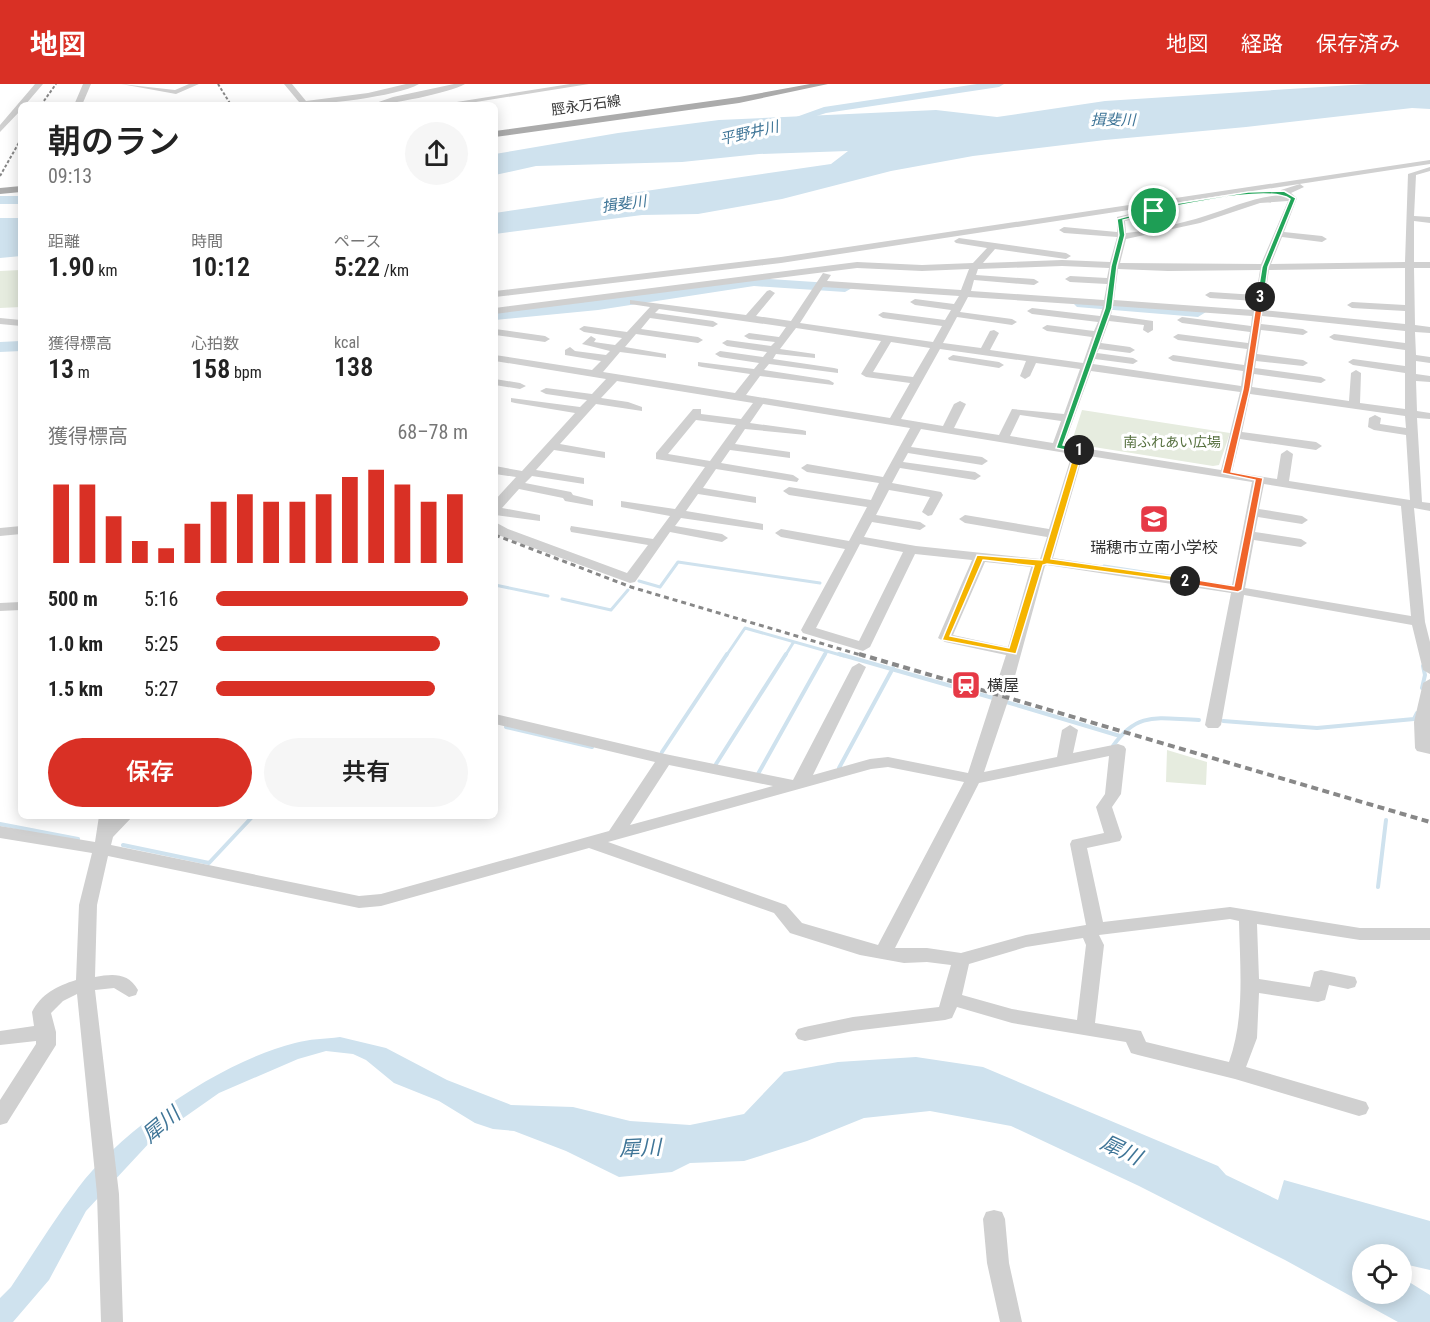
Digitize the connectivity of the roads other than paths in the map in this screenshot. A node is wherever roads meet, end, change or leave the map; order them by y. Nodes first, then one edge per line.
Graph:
1 (39, 84) edge
2 (87, 84) edge
3 (124, 84) edge
4 (195, 84) edge
5 (288, 84) edge
6 (379, 84) edge
7 (415, 84) edge
8 (460, 84) edge
9 (585, 84) edge
10 (824, 84) edge
11 (372, 94) junction
12 (389, 98) junction
13 (23, 102) edge
14 (79, 102) edge
15 (299, 102) edge
16 (314, 102) edge
17 (380, 102) edge
18 (412, 102) edge
19 (462, 102) edge
20 (18, 108) edge
21 (0, 117) edge
22 (9, 118) junction
23 (0, 130) edge
24 (498, 134) edge
25 (1430, 162) edge
26 (1430, 168) edge
27 (1383, 174) junction
28 (1412, 174) junction
29 (1306, 185) junction
30 (18, 189) edge
31 (0, 190) edge
32 (1284, 192) junction
33 (1248, 193) junction
34 (1228, 197) junction
35 (1293, 198) junction
36 (1183, 199) junction
37 (1161, 207) junction
38 (1409, 218) junction
39 (1430, 220) edge
40 (1064, 230) dead end
41 (1278, 234) junction
42 (1122, 236) junction
43 (1322, 239) dead end
44 (959, 241) junction
45 (887, 245) junction
46 (993, 246) junction
47 (1082, 264) junction
48 (1430, 265) edge
49 (1114, 266) junction
50 (1410, 266) junction
51 (1265, 267) junction
52 (825, 269) junction
53 (972, 272) junction
54 (1070, 279) dead end
55 (1111, 281) junction
56 (1034, 282) dead end
57 (822, 284) junction
58 (770, 293) dead end
59 (964, 293) junction
60 (498, 294) edge
61 (1210, 295) dead end
62 (1260, 298) junction
63 (634, 302) dead end
64 (915, 302) dead end
65 (657, 305) junction
66 (1352, 305) dead end
67 (1410, 308) junction
68 (957, 309) junction
69 (498, 311) edge
70 (1032, 311) dead end
71 (1005, 312) dead end
72 (1107, 312) junction
73 (1258, 313) junction
74 (648, 315) junction
75 (883, 315) dead end
76 (749, 318) junction
77 (1182, 320) dead end
78 (0, 321) edge
79 (1012, 322) dead end
80 (18, 323) edge
81 (714, 324) dead end
82 (794, 324) junction
83 (949, 324) junction
84 (1410, 327) junction
85 (1047, 328) dead end
86 (1256, 328) junction
87 (1148, 330) dead end
88 (1430, 330) edge
89 (498, 332) edge
90 (1303, 332) dead end
91 (632, 333) junction
92 (994, 333) dead end
93 (749, 336) dead end
94 (1178, 337) dead end
95 (1334, 337) dead end
96 (888, 338) junction
97 (545, 339) dead end
98 (698, 340) dead end
99 (782, 340) junction
100 (727, 343) dead end
101 (570, 350) dead end
102 (774, 350) junction
103 (935, 350) junction
104 (1093, 351) junction
105 (984, 352) junction
106 (1252, 352) junction
107 (614, 354) junction
108 (720, 354) dead end
109 (811, 356) dead end
110 (1132, 356) dead end
111 (1377, 356) dead end
112 (661, 357) dead end
113 (498, 358) edge
114 (1032, 358) junction
115 (1173, 358) dead end
116 (766, 360) junction
117 (1430, 360) edge
118 (1303, 363) dead end
119 (1410, 363) junction
120 (702, 364) dead end
121 (999, 365) dead end
122 (1249, 369) junction
123 (834, 370) dead end
124 (757, 372) junction
125 (596, 374) junction
126 (1025, 376) dead end
127 (614, 377) junction
128 (1321, 380) dead end
129 (1430, 380) edge
130 (916, 381) junction
131 (498, 382) edge
132 (829, 383) dead end
133 (520, 386) dead end
134 (1246, 389) junction
135 (546, 391) dead end
136 (738, 397) junction
137 (594, 399) junction
138 (515, 400) dead end
139 (760, 400) junction
140 (960, 404) dead end
141 (1354, 405) junction
142 (638, 409) dead end
143 (583, 411) junction
144 (1411, 413) junction
145 (1430, 416) edge
146 (1067, 418) junction
147 (1375, 418) dead end
148 (894, 421) junction
149 (743, 424) junction
150 (917, 425) junction
151 (948, 429) junction
152 (1412, 432) junction
153 (802, 433) dead end
154 (1237, 435) junction
155 (1004, 438) junction
156 (552, 446) junction
157 (727, 446) junction
158 (1058, 446) junction
159 (1316, 446) dead end
160 (903, 448) junction
161 (1079, 450) junction
162 (1287, 454) dead end
163 (602, 455) dead end
164 (786, 455) dead end
165 (982, 461) dead end
166 (895, 464) junction
167 (713, 466) junction
168 (807, 468) dead end
169 (498, 470) edge
170 (528, 473) junction
171 (1226, 473) junction
172 (975, 476) dead end
173 (1259, 478) junction
174 (580, 481) dead end
175 (1283, 482) junction
176 (885, 483) junction
177 (696, 488) junction
178 (514, 489) junction
179 (498, 491) edge
180 (752, 497) dead end
181 (589, 503) dead end
182 (1412, 503) junction
183 (625, 504) dead end
184 (874, 504) junction
185 (498, 507) edge
186 (1430, 507) edge
187 (498, 511) edge
188 (928, 512) dead end
189 (1253, 512) junction
190 (678, 513) junction
191 (867, 517) junction
192 (536, 518) dead end
193 (965, 519) dead end
194 (1302, 520) dead end
195 (920, 526) dead end
196 (498, 528) edge
197 (758, 528) dead end
198 (576, 529) dead end
199 (18, 530) edge
200 (0, 532) edge
201 (781, 533) dead end
202 (662, 534) junction
203 (1054, 534) junction
204 (1249, 535) junction
205 (720, 539) dead end
206 (854, 542) junction
207 (1301, 543) dead end
208 (911, 549) junction
209 (980, 557) junction
210 (1042, 562) junction
211 (1238, 590) junction
212 (18, 606) edge
213 (0, 607) edge
214 (1422, 616) edge
215 (1013, 652) junction
216 (859, 667) dead end
217 (1430, 670) edge
218 (1430, 683) edge
219 (498, 720) edge
220 (1212, 724) dead end
221 (1070, 730) dead end
222 (1430, 749) edge
223 (665, 759) junction
224 (1064, 761) junction
225 (974, 779) junction
226 (796, 783) junction
227 (107, 819) edge
228 (123, 819) edge
229 (0, 832) edge
230 (615, 835) junction
231 (104, 842) junction
232 (590, 842) junction
233 (1248, 916) junction
234 (1092, 930) junction
235 (1430, 934) edge
236 (884, 951) junction
237 (961, 960) junction
238 (1348, 982) dead end
239 (85, 985) junction
240 (1250, 985) junction
241 (129, 990) dead end
242 (952, 999) junction
243 (1085, 1029) junction
244 (46, 1032) junction
245 (805, 1034) dead end
246 (0, 1038) edge
247 (1234, 1071) junction
248 (1359, 1108) dead end
249 (0, 1118) edge
250 (994, 1219) dead end
251 (112, 1322) edge
252 (1011, 1322) edge

1 - 13 street
2 - 14 street
3 - 4 street
5 - 15 street
6 - 11 street
7 - 11 street
8 - 12 street
9 - 19 street
10 - 24 main road, 脛永万石線
11 - 12 street
11 - 16 street
12 - 17 street
12 - 18 street
20 - 22 street
21 - 22 street
22 - 23 street
25 - 36 street
26 - 27 street
26 - 28 street
27 - 28 street
27 - 29 street
28 - 38 street
29 - 32 street
29 - 33 street
30 - 31 main road
32 - 33 street
32 - 35 street
33 - 34 street
34 - 36 street
34 - 37 street
35 - 41 street
35 - 42 street
36 - 45 street
37 - 42 street
37 - 44 street
38 - 39 street
38 - 50 street
40 - 42 street
41 - 43 street
41 - 51 street
42 - 49 street
44 - 45 street
44 - 46 street
45 - 60 street
46 - 47 street
46 - 53 street
47 - 49 street
47 - 53 street
48 - 50 street
49 - 51 street
49 - 55 street
50 - 51 street
50 - 67 street
51 - 62 street
52 - 53 street
52 - 57 street
52 - 69 street
53 - 56 street
53 - 59 street
54 - 55 street
55 - 72 street
57 - 59 street
57 - 82 street
58 - 76 street
59 - 68 street
59 - 72 street
61 - 62 street
62 - 73 street
63 - 65 street
64 - 68 street
65 - 74 street
65 - 76 street
66 - 67 street
67 - 84 street
68 - 71 street
68 - 79 street
68 - 83 street
70 - 72 street
72 - 73 street
72 - 87 street
72 - 104 street
73 - 84 street
73 - 86 street
74 - 81 street
74 - 91 street
75 - 83 street
76 - 82 street
77 - 86 street
78 - 80 street
82 - 96 street
82 - 99 street
83 - 103 street
84 - 88 street
84 - 119 street
85 - 104 street
86 - 90 street
86 - 106 street
89 - 97 street
91 - 98 street
91 - 107 street
91 - 107 street
92 - 105 street
93 - 99 street
94 - 106 street
95 - 119 street
96 - 103 street
96 - 130 street
99 - 102 street
100 - 102 street
101 - 107 street
102 - 109 street
102 - 116 street
103 - 105 street
103 - 121 street
103 - 130 street
104 - 110 street
104 - 114 street
104 - 134 street
104 - 146 street
105 - 114 street
106 - 118 street
106 - 122 street
107 - 112 street
107 - 125 street
108 - 116 street
111 - 119 street
113 - 125 street
114 - 126 street
115 - 122 street
116 - 123 street
116 - 124 street
117 - 119 street
119 - 129 street
119 - 141 street
119 - 144 street
120 - 124 street
122 - 128 street
122 - 134 street
124 - 132 street
124 - 136 street
125 - 127 street
127 - 136 street
127 - 137 street
130 - 148 street
131 - 133 street
134 - 141 street
134 - 154 street
135 - 137 street
136 - 139 street
137 - 142 street
137 - 143 street
138 - 143 street
139 - 148 street
139 - 149 street
140 - 151 street
141 - 144 street
143 - 156 street
144 - 145 street
144 - 152 street
146 - 155 street
146 - 158 street
147 - 152 street
148 - 150 street
149 - 153 street
149 - 157 street
149 - 167 street
150 - 151 street
150 - 160 street
151 - 155 street
152 - 182 street
154 - 159 street
154 - 171 street
155 - 158 street
156 - 163 street
156 - 170 street
157 - 164 street
157 - 167 street
158 - 161 street
160 - 165 street
160 - 166 street
161 - 171 street
161 - 203 street
162 - 175 street
166 - 172 street
166 - 176 street
167 - 177 street
167 - 184 street
168 - 176 street
169 - 170 street
170 - 174 street
170 - 178 street
171 - 173 street
173 - 175 street
173 - 189 street
175 - 182 street
176 - 184 street
176 - 188 street
177 - 180 street
177 - 190 street
178 - 179 street
178 - 181 street
178 - 185 street
182 - 186 street
182 - 214 street
183 - 190 street
184 - 191 street
187 - 192 street
189 - 194 street
189 - 204 street
190 - 197 street
190 - 202 street
191 - 195 street
191 - 206 street
193 - 203 street
196 - 202 street
198 - 202 street
199 - 200 street
201 - 206 street
202 - 205 street
203 - 210 street
204 - 207 street
204 - 211 street
206 - 208 street
206 - 208 street
208 - 209 street
209 - 210 street
209 - 215 street
210 - 211 street
210 - 215 street
211 - 214 street
211 - 220 street
212 - 213 street
214 - 217 street
215 - 225 street
216 - 226 street
218 - 222 street
219 - 223 street
221 - 224 street
223 - 226 street
223 - 230 street
224 - 225 street
224 - 234 street
225 - 226 street
225 - 236 street
226 - 230 street
227 - 231 street
228 - 231 street
229 - 231 street
230 - 232 street
231 - 232 street
231 - 239 street
232 - 236 street
233 - 234 street
233 - 235 street
233 - 240 street
234 - 237 street
234 - 243 street
236 - 237 street
237 - 242 street
238 - 240 street
239 - 241 street
239 - 244 street
239 - 251 street
240 - 247 street
242 - 243 street
242 - 245 street
243 - 247 street
244 - 246 street
244 - 249 street
247 - 248 street
250 - 252 street

